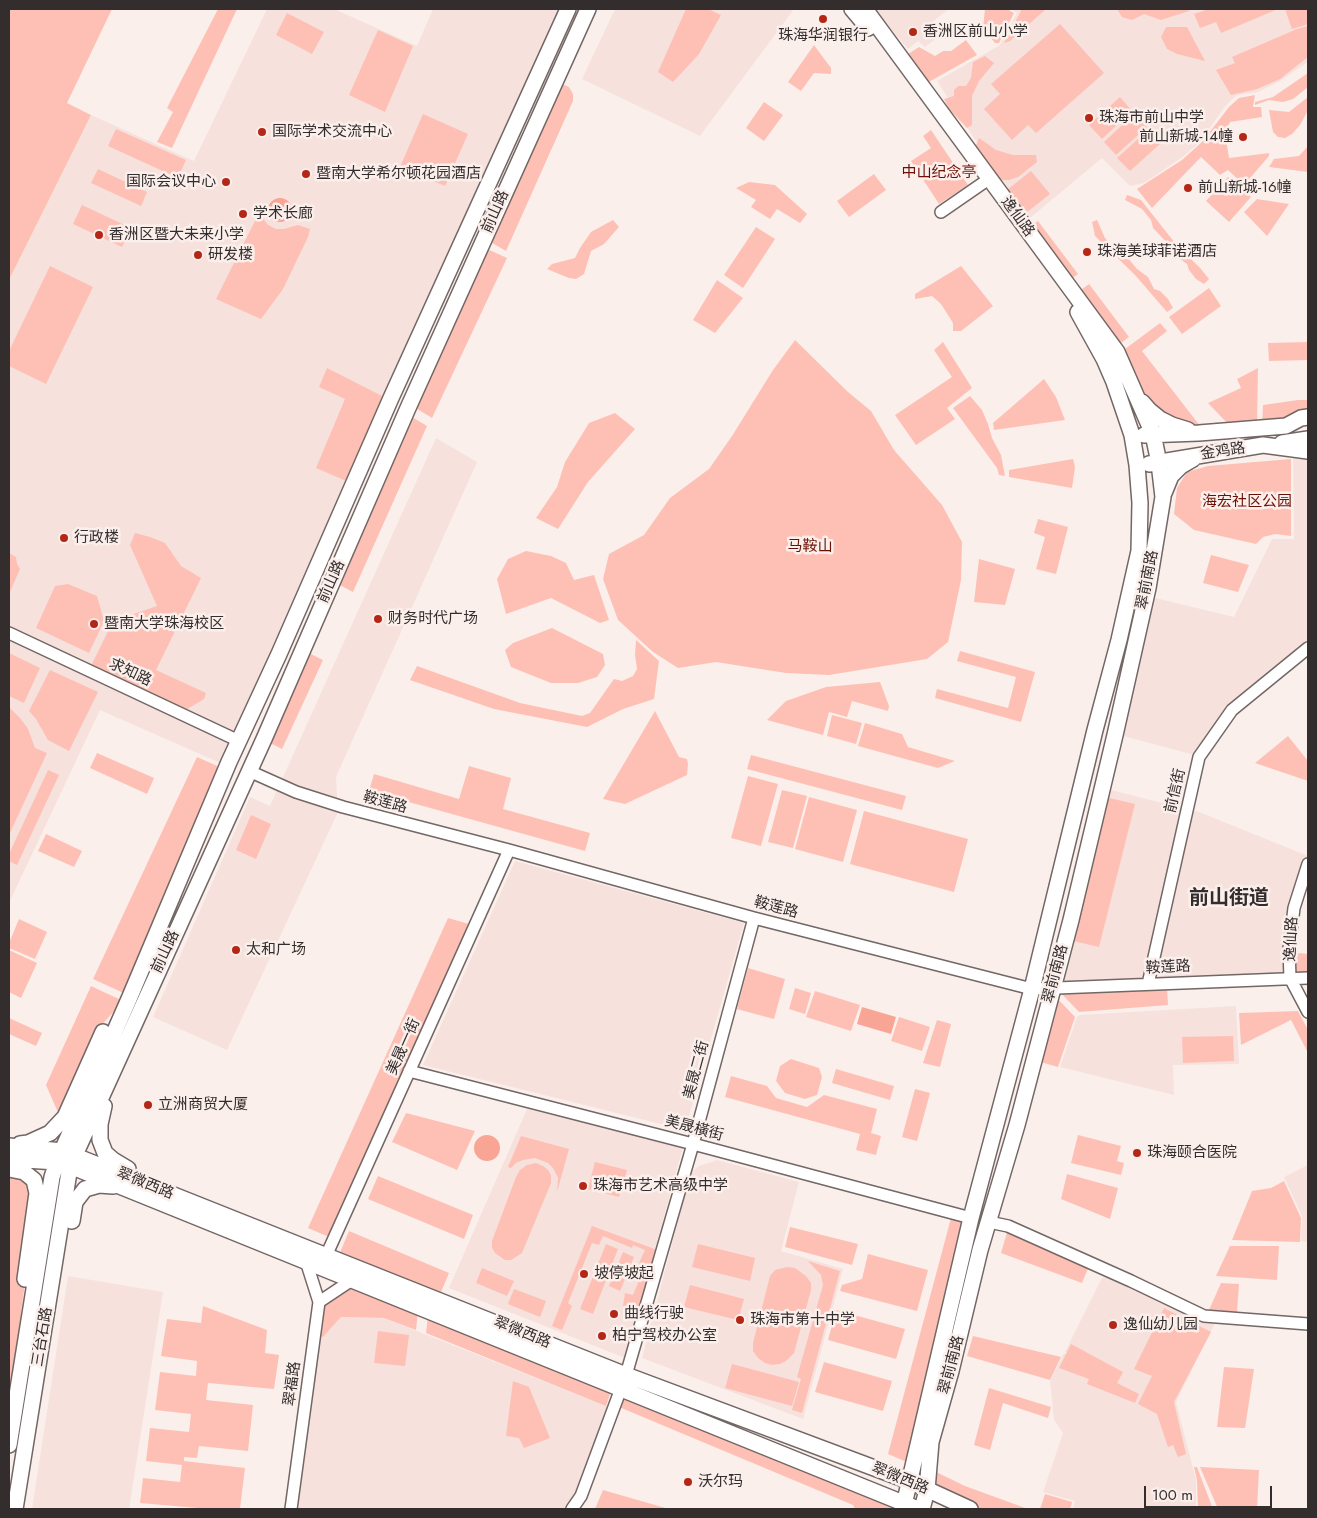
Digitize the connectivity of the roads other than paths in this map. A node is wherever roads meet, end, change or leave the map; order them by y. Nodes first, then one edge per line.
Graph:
1 (568, 9) edge
2 (588, 9) edge
3 (852, 9) edge
4 (865, 9) edge
5 (983, 184) junction
6 (941, 212) dead end
7 (1137, 395) junction
8 (1308, 417) edge
9 (1286, 426) junction
10 (1308, 426) edge
11 (1206, 432) junction
12 (1153, 434) junction
13 (1132, 435) junction
14 (1308, 439) edge
15 (1263, 446) junction
16 (1308, 451) edge
17 (1216, 452) junction
18 (1199, 455) junction
19 (1159, 463) junction
20 (1137, 465) junction
21 (1163, 497) junction
22 (9, 633) edge
23 (1308, 648) edge
24 (238, 741) junction
25 (249, 771) junction
26 (508, 850) junction
27 (1308, 864) edge
28 (754, 918) junction
29 (1290, 978) junction
30 (1308, 978) edge
31 (1148, 984) junction
32 (1032, 989) junction
33 (1052, 989) junction
34 (129, 999) junction
35 (1308, 1012) edge
36 (409, 1071) junction
37 (113, 1072) junction
38 (693, 1144) junction
39 (9, 1146) edge
40 (9, 1158) edge
41 (66, 1158) junction
42 (9, 1168) edge
43 (121, 1186) junction
44 (167, 1192) junction
45 (971, 1218) junction
46 (989, 1222) junction
47 (326, 1256) junction
48 (306, 1261) junction
49 (352, 1280) junction
50 (319, 1302) junction
51 (1308, 1324) edge
52 (24, 1355) junction
53 (37, 1374) junction
54 (626, 1375) junction
55 (620, 1389) junction
56 (12, 1403) edge
57 (9, 1445) edge
58 (908, 1481) junction
59 (927, 1490) junction
60 (903, 1506) edge
61 (15, 1509) edge
62 (291, 1509) edge
63 (572, 1509) edge
64 (918, 1509) edge
65 (922, 1509) edge
66 (970, 1509) edge

1 - 24 main road, 前山路
2 - 25 main road, 前山路
3 - 5 main road, 逸仙路
4 - 7 main road, 逸仙路
5 - 6 street
5 - 13 main road, 逸仙路
7 - 11 main road
7 - 12 main road, 逸仙路
8 - 9 main road, 金鸡路
9 - 10 main road
9 - 11 main road, 金鸡路
11 - 12 main road, 金鸡路
11 - 17 main road
12 - 13 main road, 金鸡路
12 - 19 main road, 翠前南路
13 - 20 main road, 翠前南路
14 - 15 main road
15 - 16 main road, 金鸡路
15 - 17 main road, 金鸡路
17 - 18 main road, 金鸡路
18 - 19 main road, 金鸡路
18 - 21 main road
19 - 20 main road, 金鸡路
19 - 21 main road, 翠前南路
20 - 32 main road, 翠前南路
21 - 33 main road, 翠前南路
22 - 24 street, 求知路
23 - 31 street, 前信街
24 - 34 main road, 前山路
25 - 26 street, 鞍莲路
25 - 37 main road, 前山路
26 - 28 street, 鞍莲路
26 - 36 street, 美晟一街
27 - 29 street, 逸仙路
28 - 32 street, 鞍莲路
28 - 38 street, 美晟二街
29 - 30 street, 鞍莲路
29 - 31 street, 鞍莲路
29 - 35 street, 逸仙路
31 - 33 street, 鞍莲路
32 - 33 street, 鞍莲路
32 - 45 main road, 翠前南路
33 - 46 main road, 翠前南路
34 - 39 main road
34 - 41 main road, 前山路
36 - 38 street, 美晟橫街
36 - 47 street, 美晟一街
37 - 41 main road, 前山路
37 - 44 main road
38 - 45 street, 美晟橫街
38 - 54 street, 美晟二街
39 - 41 main road
40 - 41 main road
41 - 43 main road, 翠微西路
41 - 44 main road, 翠微西路
41 - 52 main road, 三台石路
41 - 53 main road, 三台石路
42 - 52 main road
43 - 48 main road, 翠微西路
43 - 53 main road
44 - 47 main road, 翠微西路
45 - 58 main road, 翠前南路
46 - 51 street
46 - 59 main road, 翠前南路
47 - 54 main road, 翠微西路
48 - 49 main road, 翠微西路
48 - 50 street
49 - 50 street
49 - 55 main road, 翠微西路
50 - 62 street, 翠福路
52 - 56 main road, 三台石路
53 - 61 main road, 三台石路
54 - 55 street, 美晟二街
54 - 58 main road, 翠微西路
55 - 60 main road, 翠微西路
55 - 63 street, 美晟二街
56 - 57 main road, 三台石路
58 - 59 main road, 翠微西路
58 - 60 main road, 翠前南路
59 - 65 main road, 翠前南路
59 - 66 main road, 翠微西路
60 - 64 main road, 翠微西路

